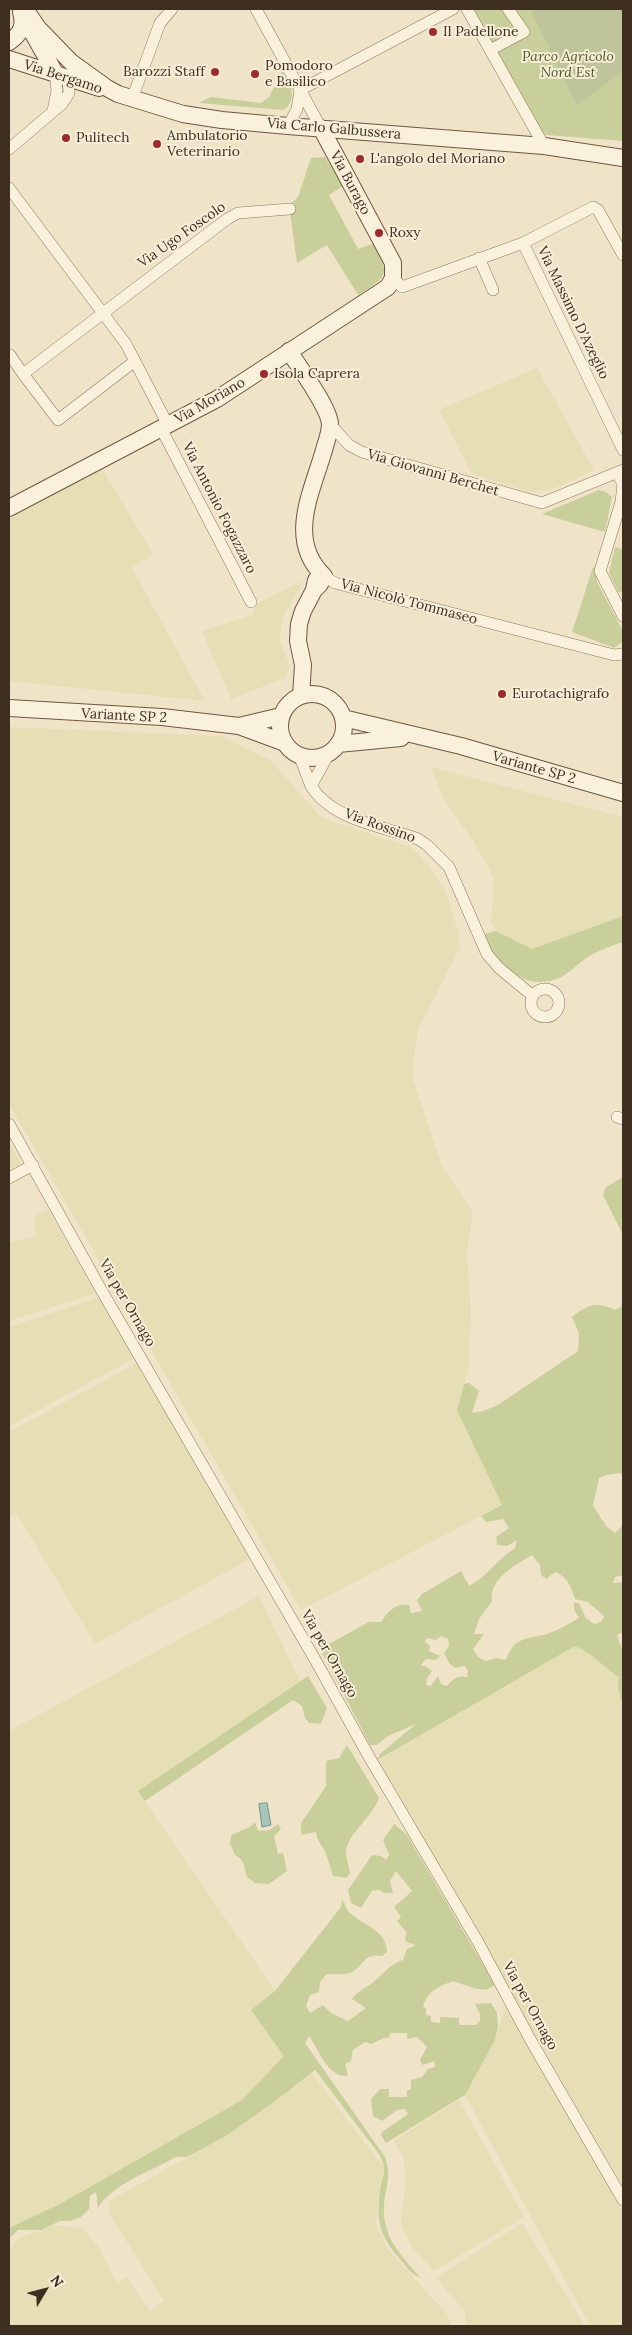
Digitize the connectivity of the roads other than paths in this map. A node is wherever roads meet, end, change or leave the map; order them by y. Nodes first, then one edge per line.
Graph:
1 (172, 9) edge
2 (256, 9) edge
3 (452, 9) edge
4 (468, 9) edge
5 (508, 9) edge
6 (22, 10) edge
7 (40, 30) junction
8 (9, 42) edge
9 (490, 50) junction
10 (9, 59) edge
11 (62, 76) junction
12 (94, 86) junction
13 (300, 90) junction
14 (125, 96) junction
15 (57, 108) junction
16 (288, 126) junction
17 (321, 128) junction
18 (544, 146) junction
19 (9, 149) edge
20 (623, 158) edge
21 (9, 188) edge
22 (290, 209) dead end
23 (523, 243) junction
24 (623, 255) edge
25 (479, 258) junction
26 (394, 278) junction
27 (493, 290) dead end
28 (102, 312) junction
29 (287, 352) junction
30 (10, 355) edge
31 (135, 361) junction
32 (23, 374) junction
33 (330, 424) junction
34 (165, 426) junction
35 (623, 450) edge
36 (620, 471) edge
37 (9, 508) edge
38 (322, 575) junction
39 (251, 602) dead end
40 (623, 616) edge
41 (623, 654) edge
42 (303, 665) junction
43 (301, 696) junction
44 (322, 696) junction
45 (9, 708) edge
46 (281, 716) junction
47 (343, 718) junction
48 (239, 726) junction
49 (416, 737) junction
50 (285, 742) junction
51 (334, 748) junction
52 (299, 755) junction
53 (311, 786) junction
54 (623, 793) edge
55 (533, 996) dead end
56 (9, 1124) edge
57 (33, 1165) junction
58 (9, 1178) edge
59 (623, 2200) edge

1 - 14 street
2 - 13 street, Via Burago
3 - 13 street
4 - 9 street
5 - 9 street
6 - 7 street, Via Carlo Galbussera
6 - 8 street
6 - 11 street
7 - 11 street, Via Carlo Galbussera
7 - 14 street, Via Carlo Galbussera
9 - 18 street
10 - 11 street, Via Bergamo
11 - 12 street, Via Bergamo
11 - 15 street
12 - 14 street, Via Bergamo
12 - 15 street
13 - 16 street
13 - 17 street, Via Burago
14 - 16 street, Via Carlo Galbussera
15 - 19 street
16 - 17 street, Via Carlo Galbussera
17 - 18 street, Via Carlo Galbussera
17 - 26 street, Via Burago
18 - 20 street, Via Carlo Galbussera
21 - 28 street
22 - 28 street, Via Ugo Foscolo
23 - 24 street
23 - 25 street
23 - 35 street, Via Massimo D'Azeglio
25 - 26 street
25 - 27 street
26 - 29 street, Via Moriano
28 - 31 street
28 - 32 street, Via Ugo Foscolo
29 - 33 street
29 - 34 street, Via Moriano
30 - 32 street
31 - 32 street
31 - 34 street
33 - 36 street, Via Giovanni Berchet
33 - 38 street
34 - 37 street, Via Moriano
34 - 39 street, Via Antonio Fogazzaro
36 - 40 street
38 - 41 street, Via Nicolò Tommaseo
38 - 42 street
42 - 43 street
42 - 44 street
43 - 44 street
43 - 46 street
44 - 47 street
45 - 48 street, Variante SP 2
46 - 48 street, Variante SP 2
46 - 50 street
47 - 49 street, Variante SP 2
47 - 51 street
48 - 50 street, Variante SP 2
49 - 51 street, Variante SP 2
49 - 54 street, Variante SP 2
50 - 52 street, Variante SP 2
51 - 52 street, Variante SP 2
51 - 53 street
52 - 53 street, Via Rossino
53 - 55 street, Via Rossino
56 - 57 street, Via per Ornago
57 - 58 street
57 - 59 street, Via per Ornago

